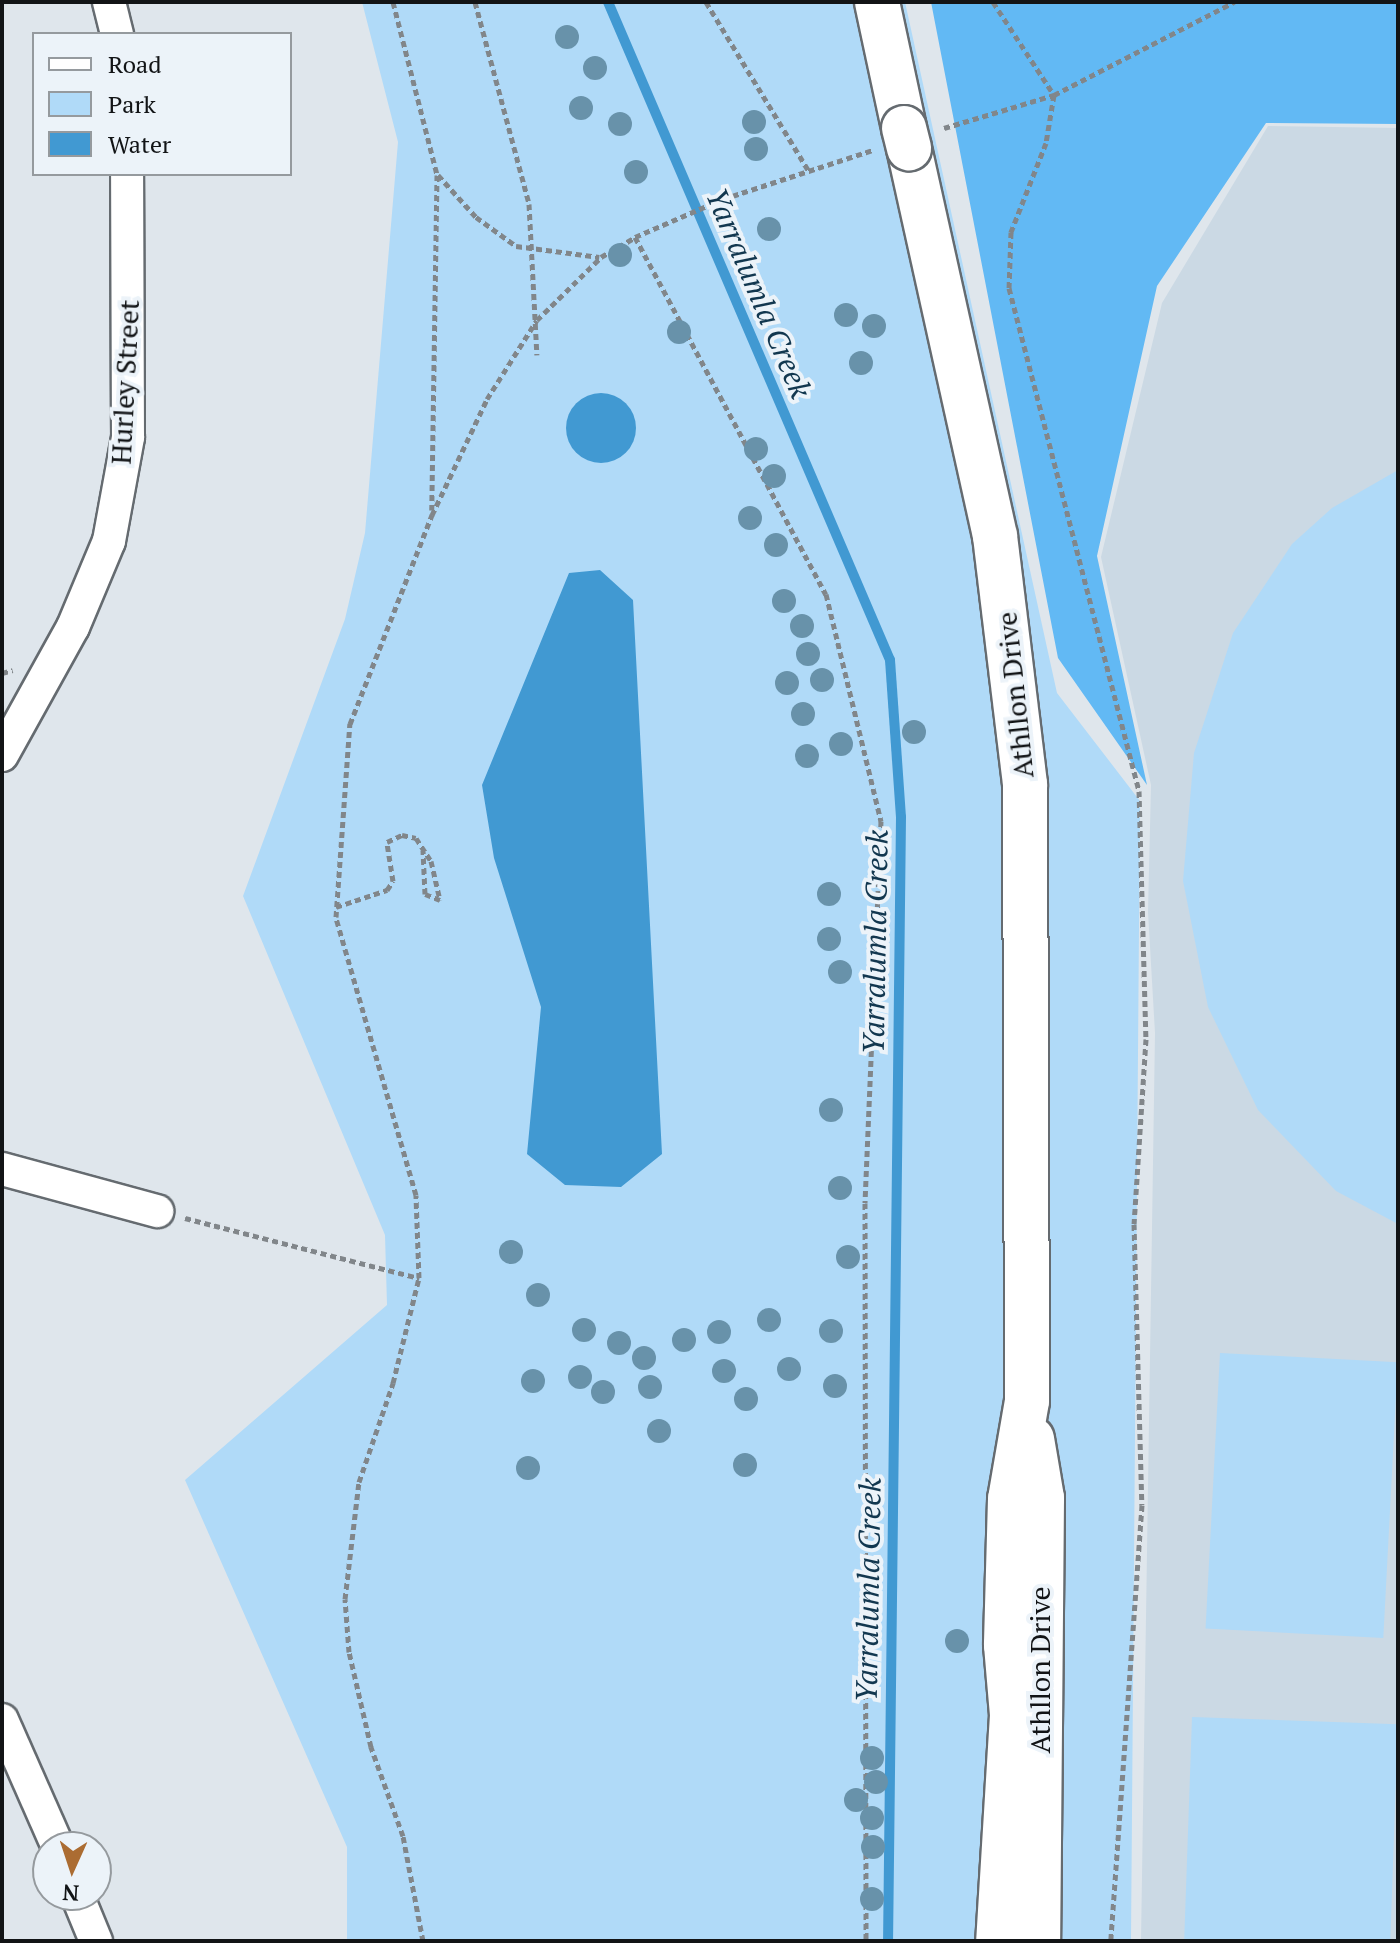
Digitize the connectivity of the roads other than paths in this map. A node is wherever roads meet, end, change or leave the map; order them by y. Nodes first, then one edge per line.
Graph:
1 (109, 2) edge
2 (877, 2) edge
3 (116, 32) edge
4 (127, 176) edge
5 (6, 736) edge
6 (2, 1169) edge
7 (157, 1211) road end
8 (1027, 1401) junction
9 (1006, 1645) junction
10 (2, 1720) edge
11 (15, 1776) edge
12 (48, 1831) edge
13 (84, 1911) edge
14 (96, 1941) edge
15 (970, 1941) edge
16 (998, 1941) edge
17 (1038, 1941) edge

1 - 3 street
2 - 8 main road, Athllon Drive
4 - 5 street, Hurley Street
6 - 7 street
8 - 9 main road, Athllon Drive
8 - 17 main road, Athllon Drive
9 - 15 main road, Athllon Drive
9 - 16 main road, Athllon Drive
10 - 11 street
11 - 12 street
13 - 14 street

